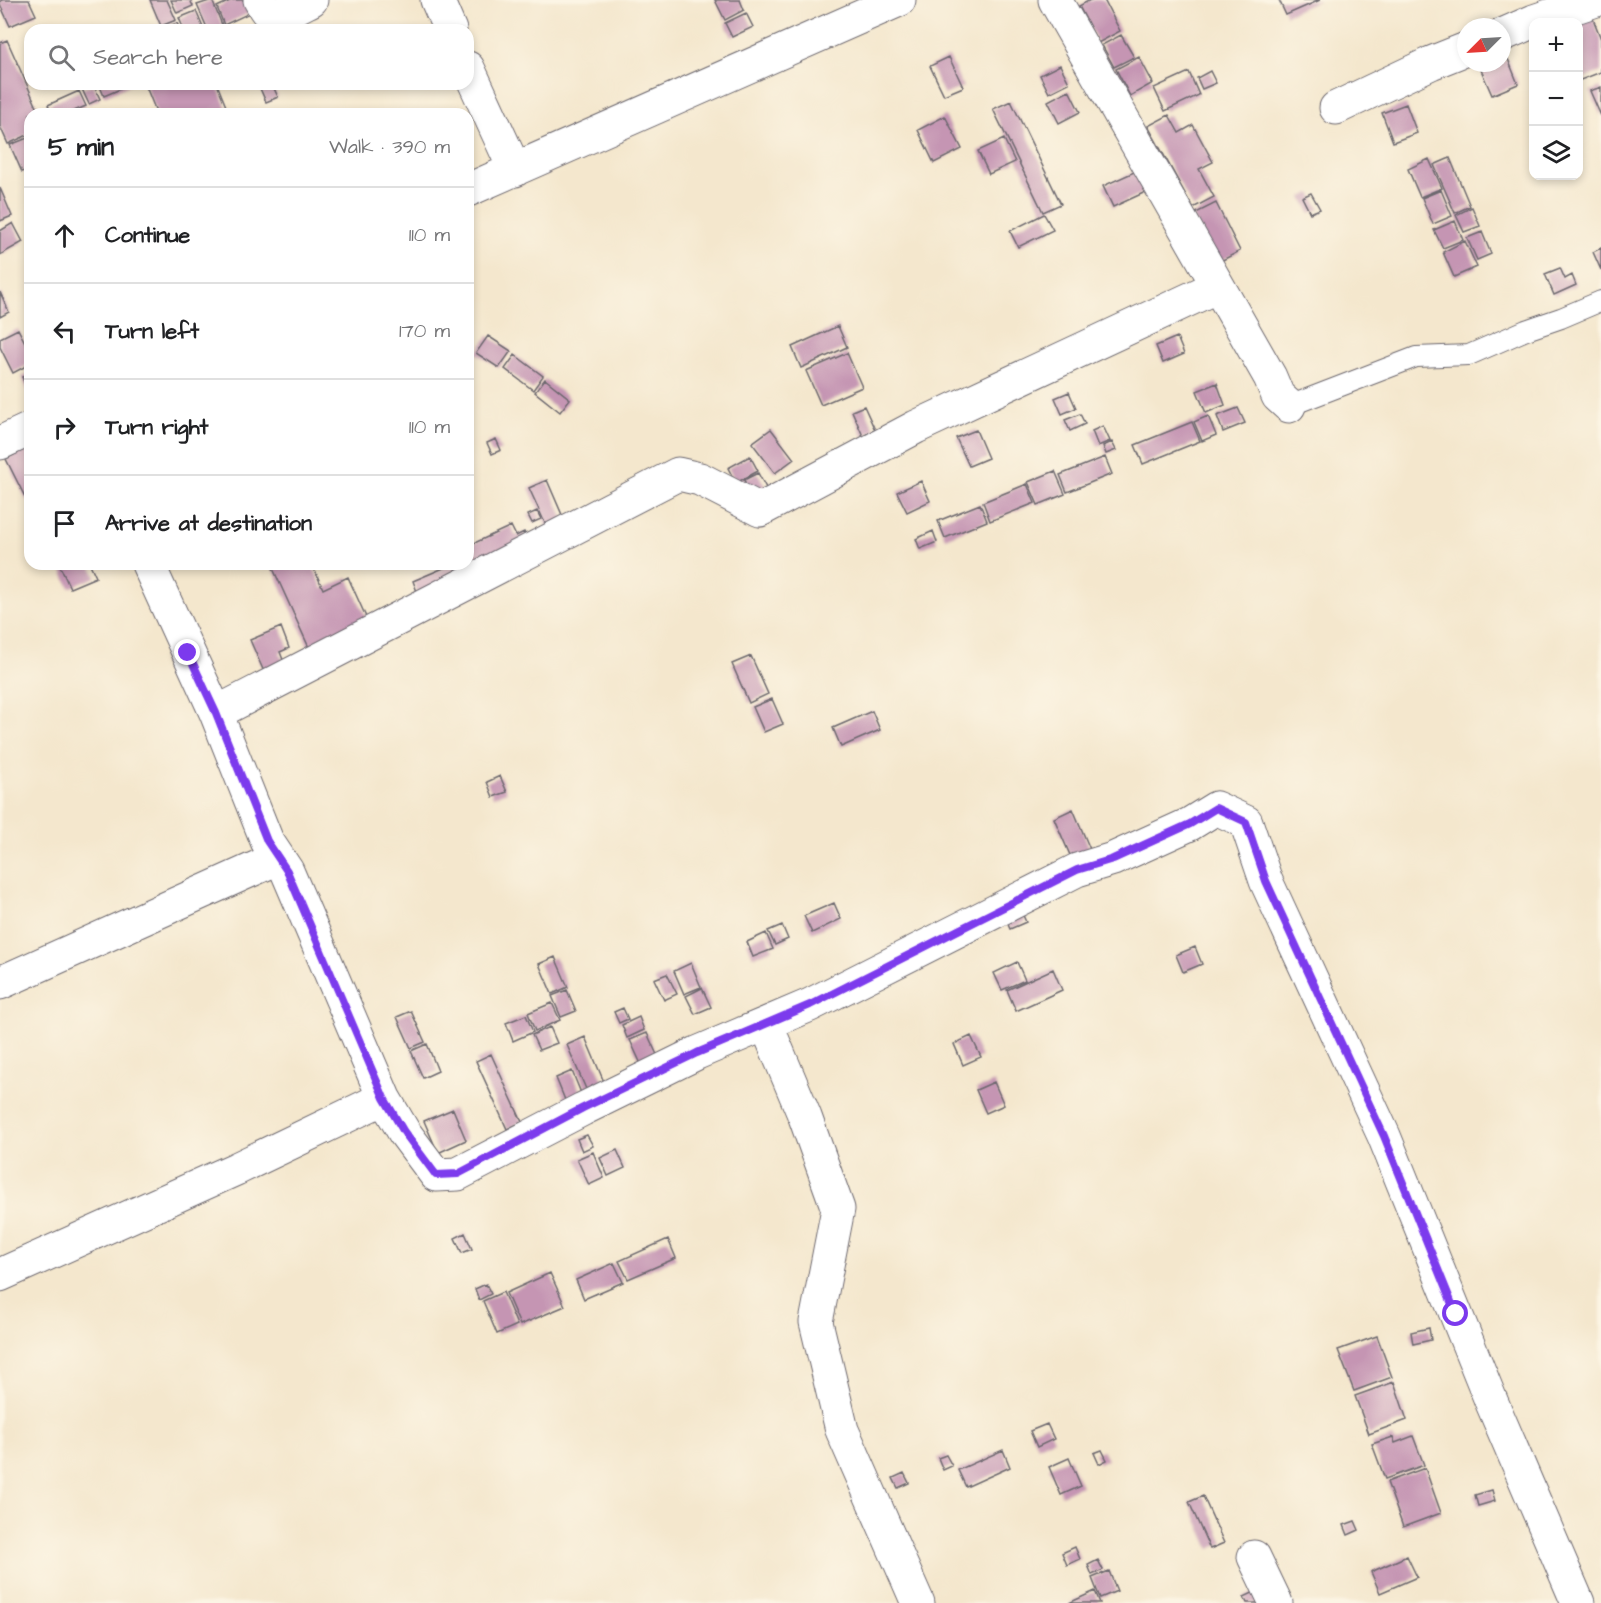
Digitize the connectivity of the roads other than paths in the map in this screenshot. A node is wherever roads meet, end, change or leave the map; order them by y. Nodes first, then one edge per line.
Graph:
1 (260, 0) edge
2 (311, 0) edge
3 (436, 0) edge
4 (899, 0) edge
5 (1055, 0) edge
6 (1596, 0) edge
7 (837, 12) edge
8 (447, 24) edge
9 (1511, 31) edge
10 (1457, 53) edge
11 (474, 81) edge
12 (1336, 108) dead end
13 (515, 170) junction
14 (474, 187) edge
15 (1218, 286) junction
16 (1601, 301) edge
17 (1289, 406) joint
18 (24, 432) edge
19 (0, 443) edge
20 (151, 570) edge
21 (216, 713) junction
22 (278, 858) junction
23 (0, 983) edge
24 (766, 1024) junction
25 (384, 1098) junction
26 (0, 1275) edge
27 (1254, 1557) dead end
28 (918, 1603) edge
29 (1276, 1603) edge
30 (1578, 1603) edge

1 - 2 street
3 - 8 street
4 - 7 street
5 - 15 street
6 - 9 street
7 - 13 street
10 - 12 street
11 - 13 street
13 - 14 street
15 - 17 street
15 - 21 street
16 - 17 lane
18 - 19 street
20 - 21 street
21 - 22 street
22 - 23 street
22 - 25 street
24 - 25 street
24 - 28 street
24 - 30 street
25 - 26 street
27 - 29 street

